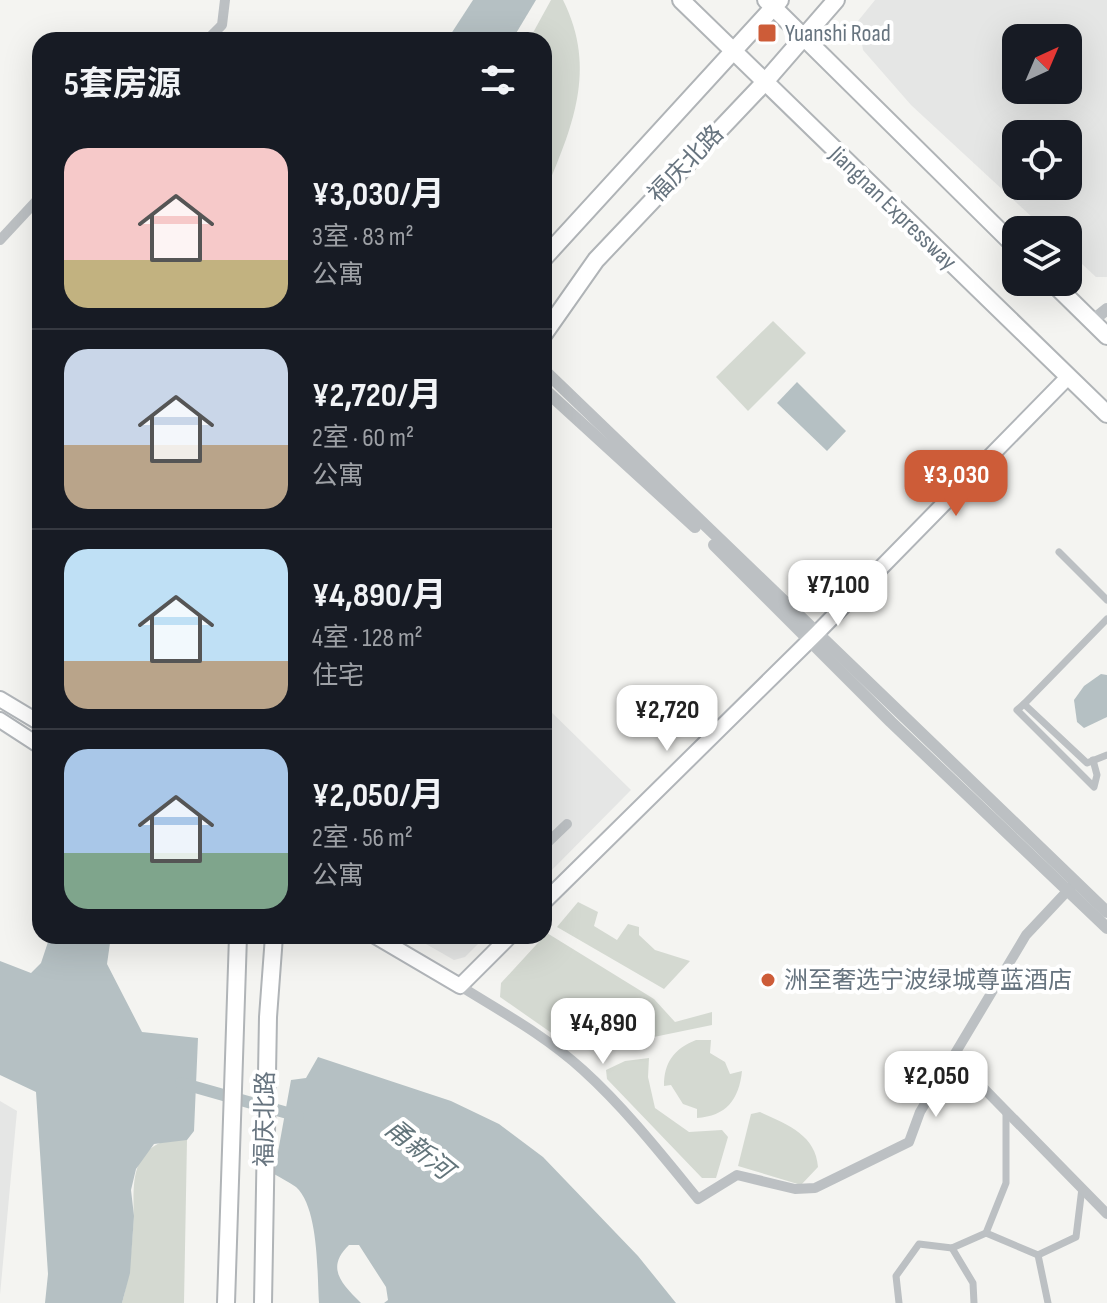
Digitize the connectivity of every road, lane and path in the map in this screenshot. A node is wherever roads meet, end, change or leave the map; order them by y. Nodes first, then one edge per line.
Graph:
1 (225, 0) edge
2 (681, 0) edge
3 (836, 0) edge
4 (848, 0) edge
5 (774, 2) edge
6 (215, 32) edge
7 (805, 38) junction
8 (732, 50) junction
9 (764, 83) junction
10 (32, 206) edge
11 (1002, 233) edge
12 (0, 240) edge
13 (552, 249) edge
14 (1066, 296) edge
15 (1107, 309) edge
16 (1092, 321) junction
17 (552, 323) edge
18 (1107, 336) edge
19 (1068, 377) junction
20 (552, 378) edge
21 (552, 396) edge
22 (1107, 414) edge
23 (1059, 552) dead end
24 (1107, 600) edge
25 (1107, 619) edge
26 (1100, 626) junction
27 (1107, 634) edge
28 (813, 636) junction
29 (0, 699) edge
30 (1024, 704) junction
31 (32, 718) edge
32 (0, 720) edge
33 (32, 741) edge
34 (1107, 755) edge
35 (1093, 760) junction
36 (1097, 775) junction
37 (1107, 777) edge
38 (567, 824) dead end
39 (552, 838) edge
40 (1072, 886) junction
41 (552, 894) edge
42 (1107, 912) edge
43 (1107, 928) edge
44 (238, 944) edge
45 (273, 944) edge
46 (389, 944) edge
47 (502, 944) edge
48 (460, 986) junction
49 (953, 1057) junction
50 (1006, 1111) junction
51 (1082, 1188) junction
52 (1107, 1214) edge
53 (986, 1233) junction
54 (952, 1248) junction
55 (1038, 1255) junction
56 (226, 1303) edge
57 (263, 1303) edge
58 (899, 1303) edge
59 (974, 1303) edge
60 (1048, 1303) edge

1 - 6 street
2 - 8 main road, Jiangnan Expressway
3 - 7 main road, 福庆北路
4 - 7 main road
5 - 7 main road
5 - 8 main road, 福庆北路
7 - 9 main road, 福庆北路
7 - 11 main road
8 - 9 main road, Jiangnan Expressway
8 - 13 main road, 福庆北路
9 - 17 main road, 福庆北路
9 - 19 main road, Jiangnan Expressway
10 - 12 street
14 - 16 main road
15 - 16 street
16 - 18 main road
19 - 22 main road, Jiangnan Expressway
19 - 28 main road
20 - 28 street
21 - 28 street
23 - 24 street
25 - 26 street
26 - 27 street
26 - 30 street
28 - 40 street
28 - 41 main road
29 - 31 main road
30 - 35 street
30 - 36 street
32 - 33 main road
34 - 35 street
35 - 36 street
36 - 37 street
38 - 39 street
40 - 42 street
40 - 43 street
40 - 49 street
44 - 56 main road, 福庆北路
45 - 57 main road, 福庆北路
46 - 48 main road
47 - 48 main road
48 - 49 street
49 - 50 street
50 - 51 street
50 - 53 street
51 - 52 street
51 - 55 street
53 - 54 street
53 - 55 street
54 - 58 street
54 - 59 street
55 - 60 street

